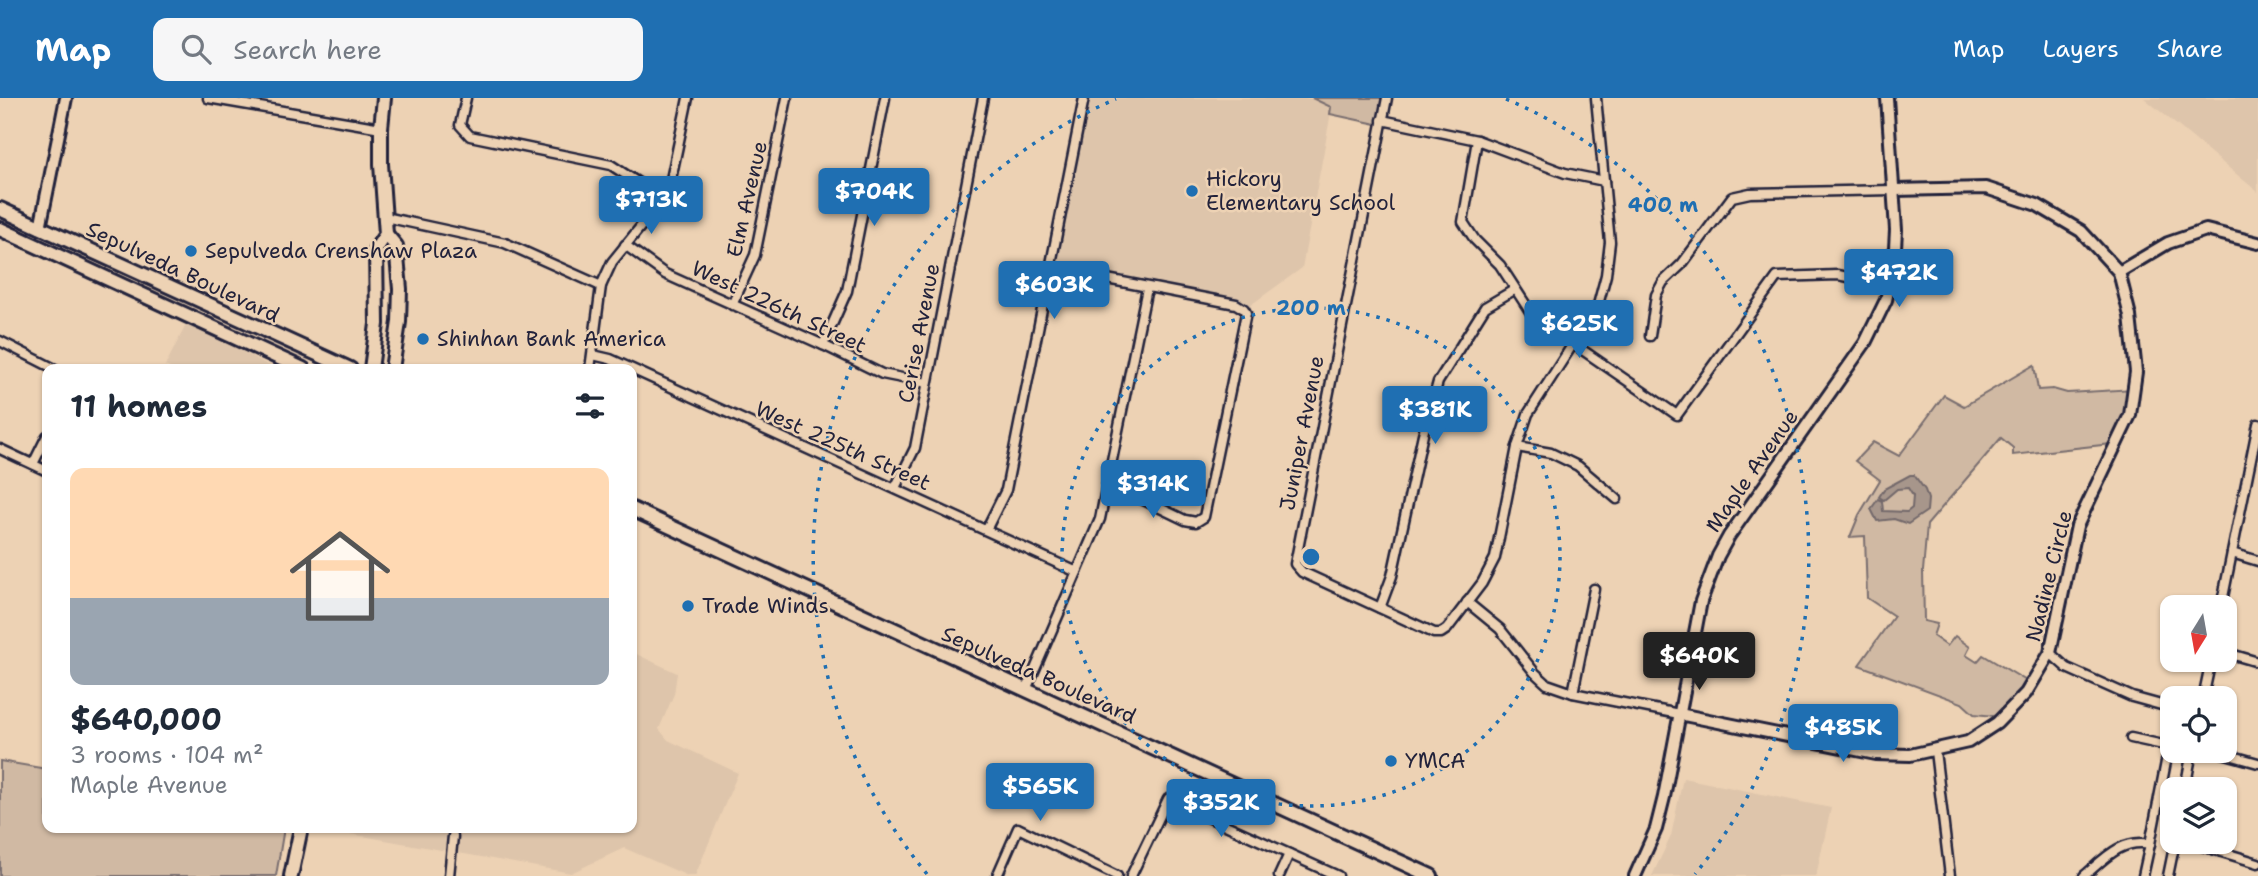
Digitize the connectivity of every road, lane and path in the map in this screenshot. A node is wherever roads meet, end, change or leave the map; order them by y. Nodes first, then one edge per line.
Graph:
1 (66, 98) edge
2 (208, 98) edge
3 (384, 98) edge
4 (466, 98) edge
5 (688, 98) edge
6 (786, 98) edge
7 (885, 98) edge
8 (983, 98) edge
9 (1084, 98) edge
10 (1387, 98) edge
11 (1596, 98) edge
12 (1887, 98) edge
13 (1382, 120) junction
14 (381, 128) junction
15 (1477, 140) junction
16 (1604, 181) junction
17 (1894, 190) junction
18 (663, 199) junction
19 (0, 209) edge
20 (385, 217) junction
21 (40, 228) junction
22 (0, 229) edge
23 (386, 234) junction
24 (2258, 243) edge
25 (625, 245) junction
26 (37, 246) junction
27 (1050, 268) junction
28 (2119, 272) junction
29 (601, 286) junction
30 (1890, 286) junction
31 (1147, 288) junction
32 (1514, 290) junction
33 (732, 305) junction
34 (1650, 336) dead end
35 (0, 341) edge
36 (1572, 343) junction
37 (824, 345) junction
38 (593, 355) junction
39 (45, 364) edge
40 (292, 364) edge
41 (339, 364) edge
42 (372, 364) edge
43 (393, 364) edge
44 (591, 364) edge
45 (621, 364) edge
46 (637, 371) edge
47 (927, 383) junction
48 (2258, 424) edge
49 (42, 446) edge
50 (1517, 447) junction
51 (0, 449) edge
52 (33, 464) junction
53 (42, 468) edge
54 (1108, 483) junction
55 (895, 488) junction
56 (1617, 499) dead end
57 (637, 511) edge
58 (986, 530) junction
59 (2232, 554) junction
60 (2258, 561) edge
61 (1077, 572) junction
62 (1594, 589) dead end
63 (2223, 595) edge
64 (1467, 602) junction
65 (1380, 608) junction
66 (2050, 653) junction
67 (2237, 656) edge
68 (2258, 662) edge
69 (1026, 690) junction
70 (1573, 693) junction
71 (2160, 705) edge
72 (1679, 714) junction
73 (2131, 738) dead end
74 (2160, 744) edge
75 (1936, 751) junction
76 (2237, 757) edge
77 (2165, 763) edge
78 (2258, 763) edge
79 (300, 833) edge
80 (453, 836) dead end
81 (2150, 844) junction
82 (1289, 854) junction
83 (2173, 854) edge
84 (2228, 854) edge
85 (2258, 863) edge
86 (1328, 874) edge
87 (1001, 875) edge
88 (291, 876) edge
89 (449, 876) edge
90 (1116, 876) edge
91 (1131, 876) edge
92 (1279, 876) edge
93 (1338, 876) edge
94 (1431, 876) edge
95 (1635, 876) edge
96 (1950, 876) edge
97 (2084, 876) edge
98 (2143, 876) edge
99 (2168, 876) edge

1 - 21 street
2 - 14 street
3 - 14 main road
4 - 18 street
5 - 18 street
6 - 33 street, Elm Avenue
7 - 37 street
8 - 47 street, Cerise Avenue
9 - 27 street
10 - 13 street, Juniper Avenue
11 - 16 street
12 - 17 street, Maple Avenue
13 - 15 street
13 - 65 street, Juniper Avenue
14 - 20 main road
15 - 16 street
15 - 32 street
16 - 36 street
17 - 28 street, Nadine Circle
17 - 30 street, Maple Avenue
17 - 34 street
18 - 25 street
19 - 21 main road, Sepulveda Boulevard
20 - 23 main road
20 - 29 street
21 - 26 street
21 - 41 main road, Sepulveda Boulevard
22 - 26 main road, Sepulveda Boulevard
23 - 42 main road
23 - 43 main road
24 - 28 street
25 - 29 street
25 - 33 street, West 226th Street
26 - 40 main road, Sepulveda Boulevard
27 - 31 street
27 - 58 street
28 - 66 street, Nadine Circle
29 - 38 street
30 - 36 street
30 - 72 street, Maple Avenue
31 - 54 street
31 - 54 street
32 - 36 street
32 - 65 street
33 - 37 street, West 226th Street
35 - 39 street
36 - 50 street
37 - 47 street, West 226th Street
38 - 44 street
38 - 45 street, West 225th Street
46 - 55 street, West 225th Street
47 - 55 street, Cerise Avenue
48 - 59 street
49 - 52 street
50 - 56 street
50 - 64 street
51 - 52 street
52 - 53 street
54 - 61 street
55 - 58 street, West 225th Street
57 - 69 main road, Sepulveda Boulevard
58 - 61 street, West 225th Street
59 - 60 street
59 - 63 street
61 - 69 street
62 - 70 street
64 - 65 street
64 - 70 street
66 - 71 street
66 - 75 street, Nadine Circle
67 - 68 street
69 - 94 main road, Sepulveda Boulevard
70 - 72 street
72 - 75 street, Nadine Circle
72 - 95 street, Maple Avenue
73 - 74 street
75 - 96 street
76 - 78 street
77 - 81 street
79 - 88 main road
80 - 89 street
81 - 97 street
81 - 98 street
82 - 86 street
82 - 91 street
82 - 92 street
83 - 99 street
84 - 85 street
86 - 93 street
87 - 90 street

